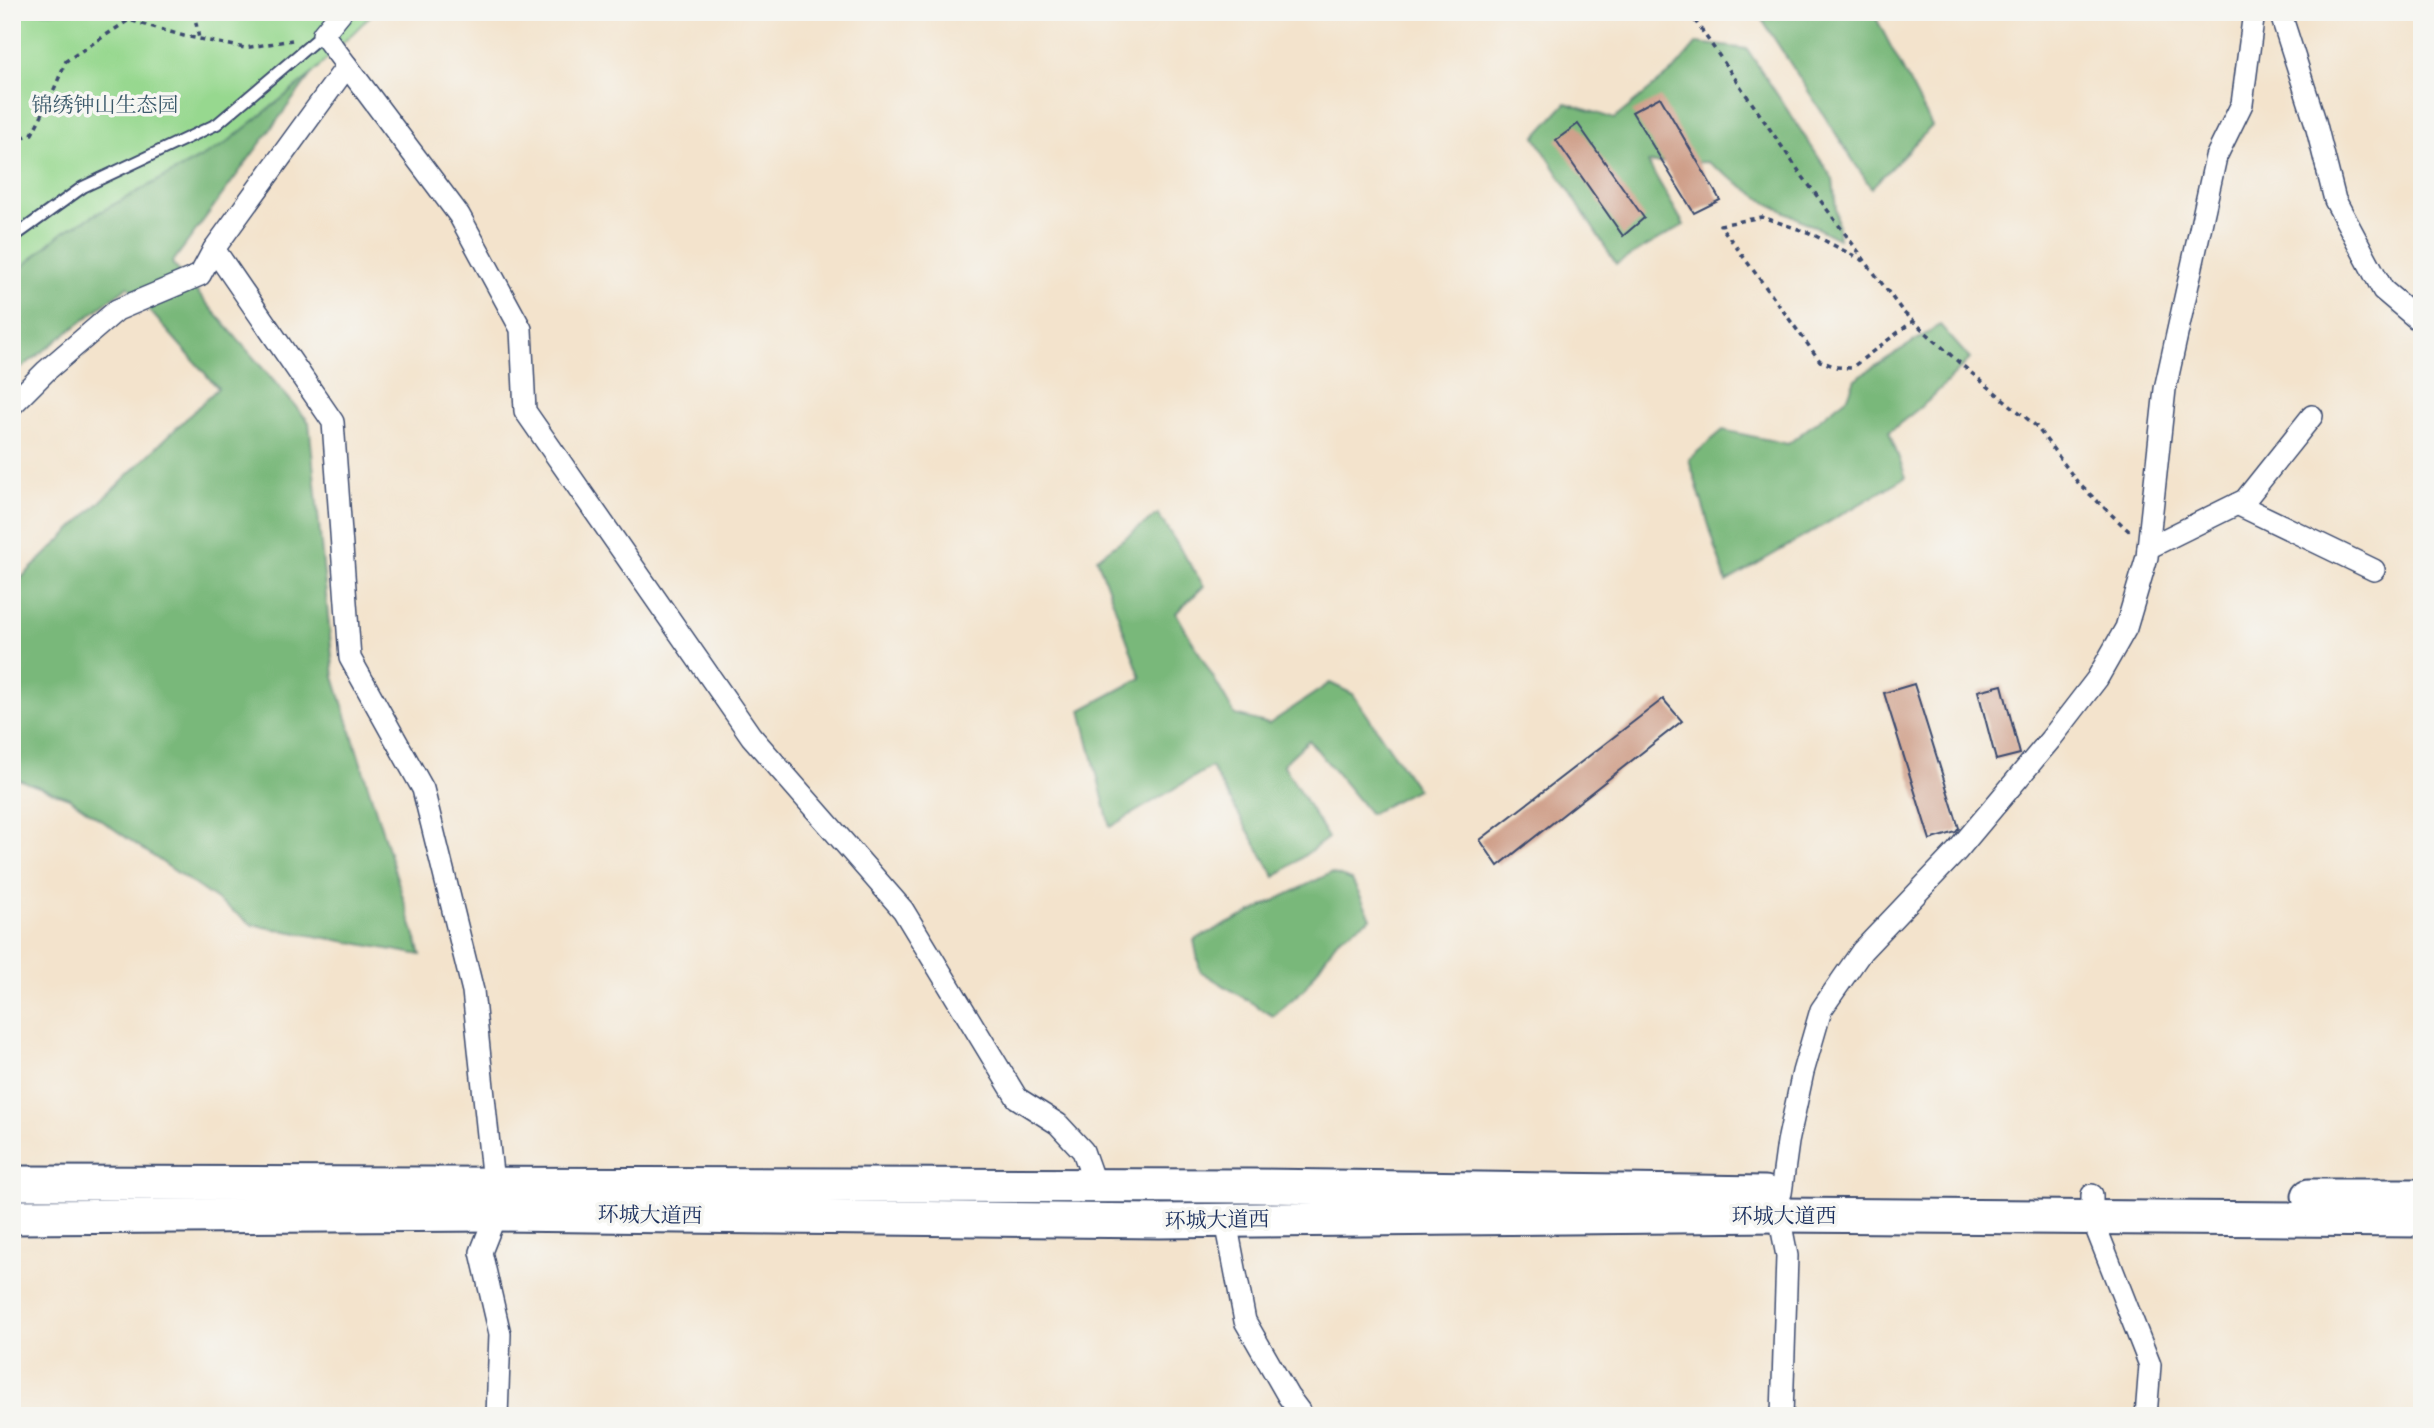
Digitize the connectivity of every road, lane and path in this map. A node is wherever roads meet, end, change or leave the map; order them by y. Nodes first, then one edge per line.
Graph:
1 (194, 12) edge
2 (341, 12) edge
3 (1689, 12) edge
4 (2254, 12) edge
5 (2280, 12) edge
6 (323, 34) junction
7 (199, 39) junction
8 (347, 66) junction
9 (12, 141) edge
10 (15, 233) edge
11 (215, 249) junction
12 (1866, 262) junction
13 (1913, 321) junction
14 (2422, 323) edge
15 (12, 405) edge
16 (2312, 416) dead end
17 (2236, 504) junction
18 (2148, 548) junction
19 (2374, 570) dead end
20 (12, 1183) edge
21 (1095, 1185) junction
22 (2422, 1196) edge
23 (494, 1198) junction
24 (1780, 1204) junction
25 (2092, 1207) junction
26 (12, 1217) edge
27 (1222, 1220) junction
28 (2422, 1220) edge
29 (497, 1416) edge
30 (1303, 1416) edge
31 (1782, 1416) edge
32 (2146, 1416) edge

1 - 7 path
2 - 6 street
3 - 12 path
4 - 18 street
5 - 14 street
6 - 7 path
6 - 8 street
6 - 10 lane
7 - 9 path
8 - 11 street
8 - 21 street
11 - 15 street
11 - 23 street
12 - 13 path
12 - 13 path
13 - 18 path
16 - 17 street
17 - 18 street
17 - 19 street
18 - 24 street
20 - 23 main road, 环城大道西
21 - 23 main road, 环城大道西
21 - 24 main road, 环城大道西
22 - 25 main road, 环城大道西
23 - 26 main road, 环城大道西
23 - 27 main road, 环城大道西
23 - 29 street
24 - 25 main road, 环城大道西
24 - 27 main road, 环城大道西
24 - 31 street
25 - 28 main road, 环城大道西
25 - 32 street
27 - 30 street

